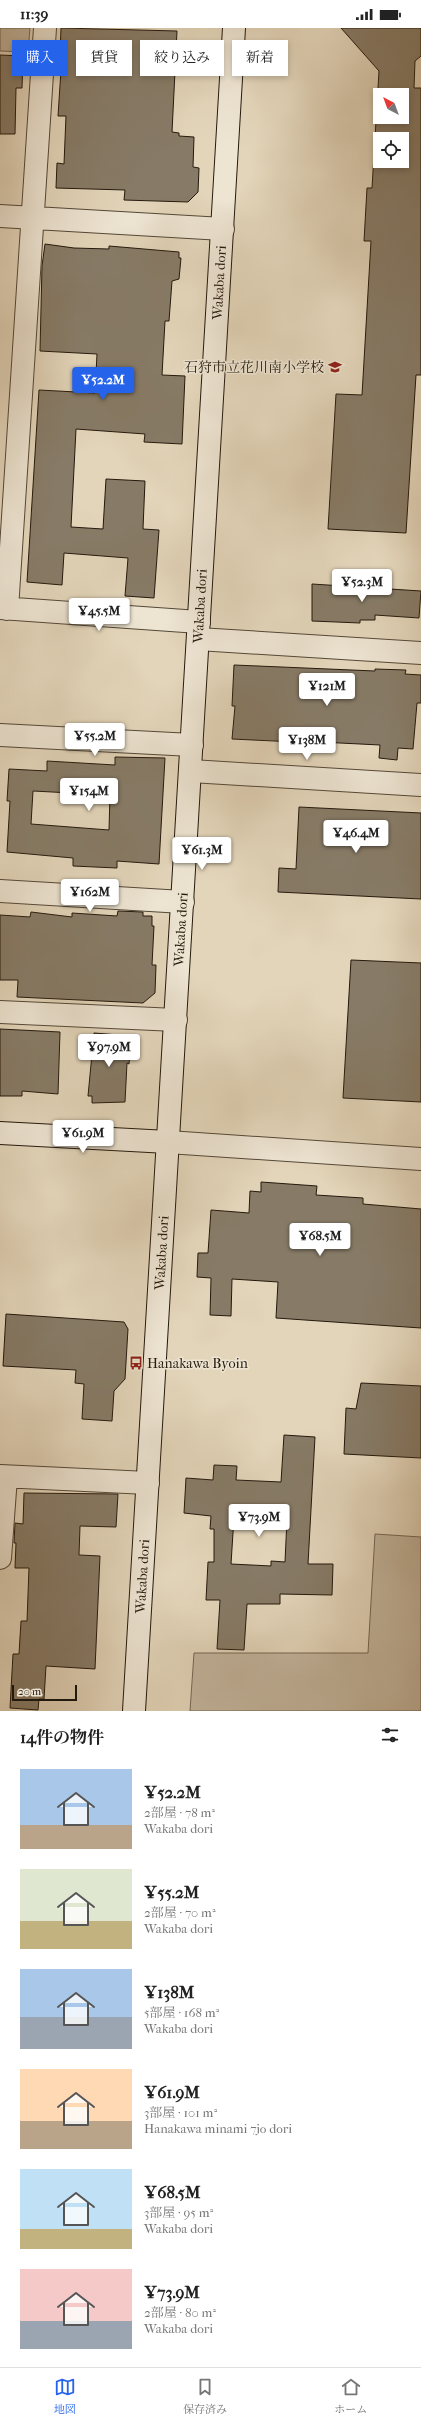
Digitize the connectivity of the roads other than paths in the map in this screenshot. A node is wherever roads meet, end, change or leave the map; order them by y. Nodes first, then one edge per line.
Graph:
1 (45, 28) edge
2 (234, 28) edge
3 (0, 216) edge
4 (34, 218) junction
5 (223, 229) junction
6 (3, 609) edge
7 (199, 630) junction
8 (421, 653) edge
9 (0, 735) edge
10 (192, 745) junction
11 (191, 771) junction
12 (421, 785) edge
13 (0, 891) edge
14 (183, 902) junction
15 (0, 1012) edge
16 (176, 1020) junction
17 (0, 1133) edge
18 (168, 1142) junction
19 (421, 1159) edge
20 (3, 1477) edge
21 (148, 1483) junction
22 (0, 1558) edge
23 (134, 1711) edge

1 - 4 street
2 - 5 street, Wakaba dori
3 - 4 street
4 - 5 street
4 - 6 street
5 - 7 street, Wakaba dori
6 - 7 street
7 - 8 street
7 - 10 street, Wakaba dori
9 - 10 street
10 - 11 street, Wakaba dori
11 - 12 street
11 - 14 street, Wakaba dori
13 - 14 street
14 - 16 street, Wakaba dori
15 - 16 street
16 - 18 street, Wakaba dori
17 - 18 street
18 - 19 street
18 - 21 street, Wakaba dori
20 - 21 street
20 - 22 street
21 - 23 street, Wakaba dori

